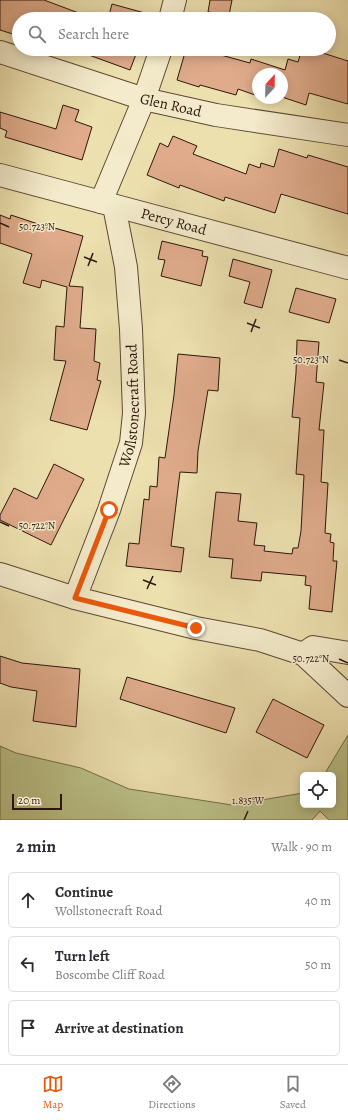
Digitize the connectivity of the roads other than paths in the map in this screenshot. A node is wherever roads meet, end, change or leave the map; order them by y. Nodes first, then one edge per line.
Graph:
1 (175, 0) edge
2 (172, 12) edge
3 (0, 52) edge
4 (12, 56) edge
5 (12, 56) edge
6 (159, 56) edge
7 (144, 99) junction
8 (348, 135) edge
9 (0, 175) edge
10 (107, 204) junction
11 (348, 268) edge
12 (0, 574) edge
13 (75, 598) junction
14 (348, 653) edge
15 (303, 654) junction
16 (348, 696) edge

1 - 2 street
3 - 4 street, Glen Road
5 - 7 street, Glen Road
6 - 7 street
7 - 8 street, Glen Road
7 - 10 street
9 - 10 street, Percy Road
10 - 11 street, Percy Road
10 - 13 street, Wollstonecraft Road
12 - 13 street
13 - 15 street
14 - 15 street
15 - 16 street

